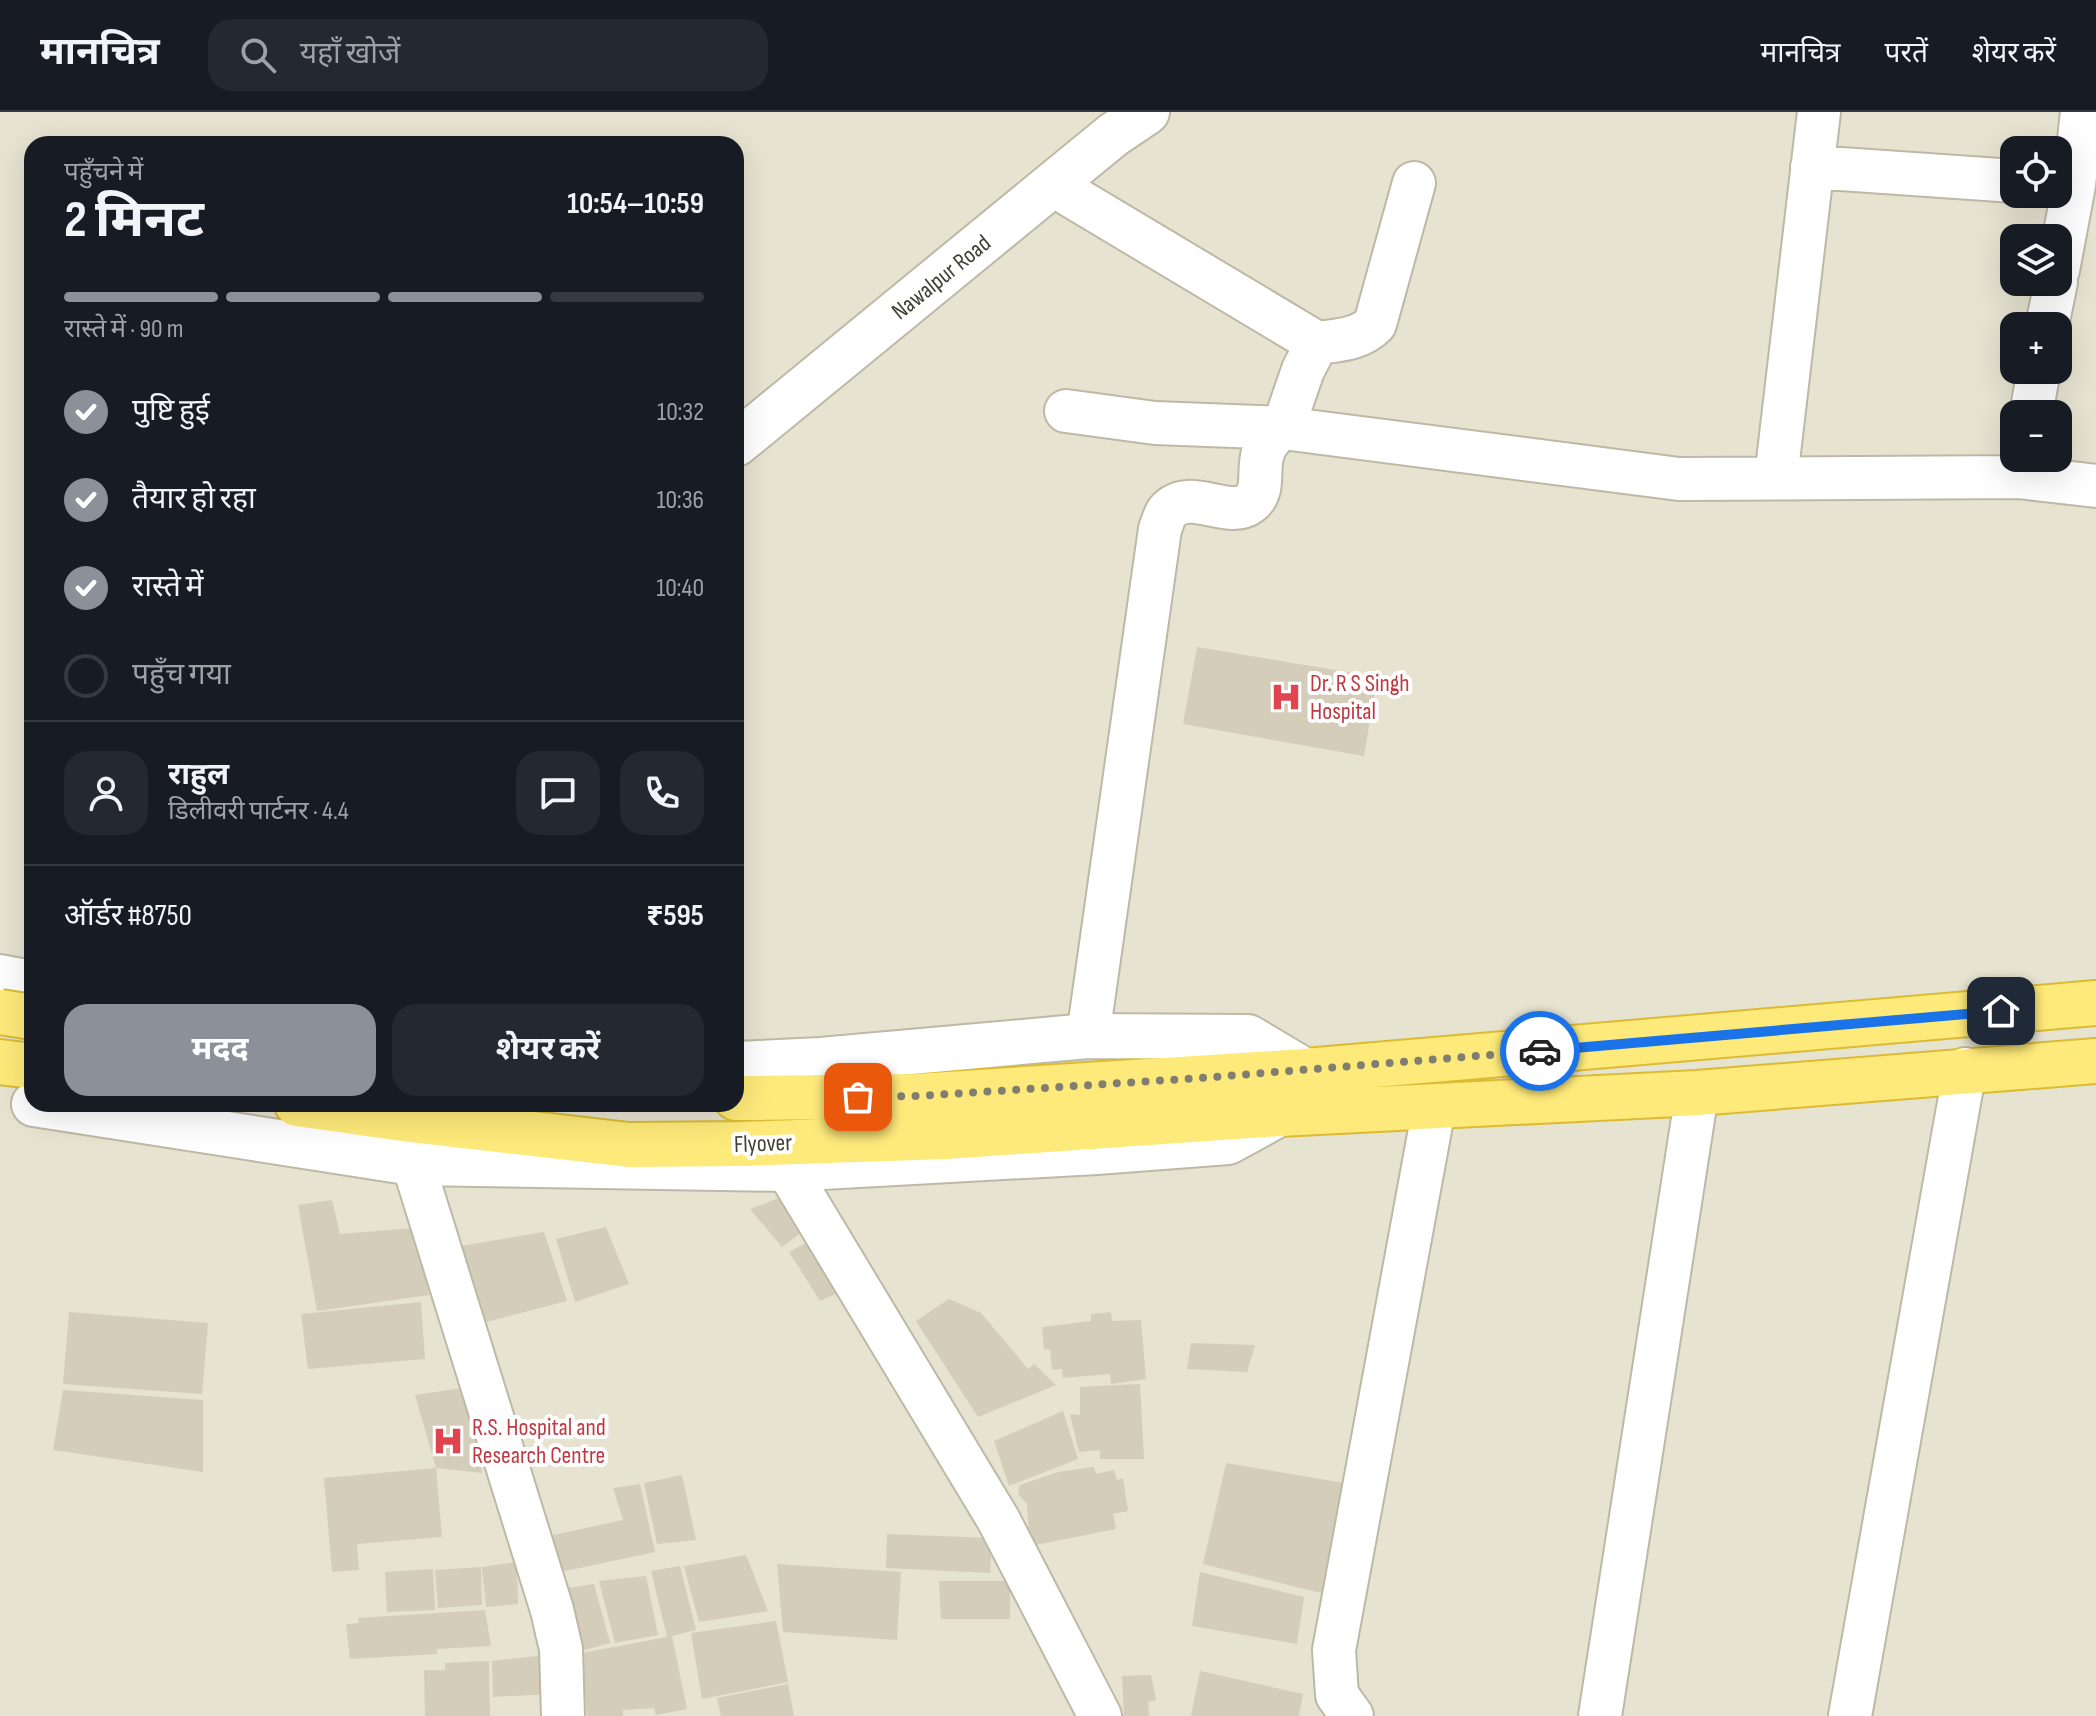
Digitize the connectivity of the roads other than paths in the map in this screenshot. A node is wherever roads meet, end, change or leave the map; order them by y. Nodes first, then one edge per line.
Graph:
1 (1147, 112) edge
2 (1819, 112) edge
3 (2082, 112) edge
4 (2072, 158) edge
5 (1812, 167) junction
6 (2000, 180) edge
7 (1414, 183) dead end
8 (1053, 185) junction
9 (1317, 343) junction
10 (1066, 411) dead end
11 (1283, 428) junction
12 (744, 437) edge
13 (2000, 469) edge
14 (2038, 472) edge
15 (1776, 478) junction
16 (2096, 486) edge
17 (0, 977) edge
18 (24, 982) edge
19 (2096, 1003) edge
20 (0, 1012) edge
21 (24, 1014) edge
22 (1088, 1036) junction
23 (24, 1048) edge
24 (2096, 1061) edge
25 (744, 1064) edge
26 (1965, 1069) junction
27 (1305, 1071) junction
28 (17, 1077) edge
29 (1697, 1093) junction
30 (744, 1098) edge
31 (1434, 1108) junction
32 (178, 1112) edge
33 (354, 1112) edge
34 (1279, 1114) junction
35 (413, 1163) junction
36 (787, 1169) junction
37 (563, 1716) edge
38 (1100, 1716) edge
39 (1352, 1716) edge
40 (1600, 1716) edge
41 (1850, 1716) edge

1 - 8 street, Nawalpur Road
2 - 5 street
3 - 4 street
5 - 6 street
5 - 15 street
7 - 9 street
8 - 9 street
8 - 12 street, Nawalpur Road
9 - 11 street
10 - 11 street
11 - 15 street
11 - 22 street
13 - 15 street
14 - 16 street
17 - 18 street
19 - 27 highway, Flyover
20 - 21 highway, bridge
22 - 25 street
22 - 27 street
23 - 28 street
24 - 26 highway, Flyover
26 - 29 highway, Flyover
26 - 41 street
27 - 30 highway, Flyover
29 - 31 highway, Flyover
29 - 40 street
31 - 34 highway, Flyover
31 - 39 street
32 - 35 street
33 - 34 highway, Flyover
34 - 36 street
35 - 36 street
35 - 37 street
36 - 38 street

